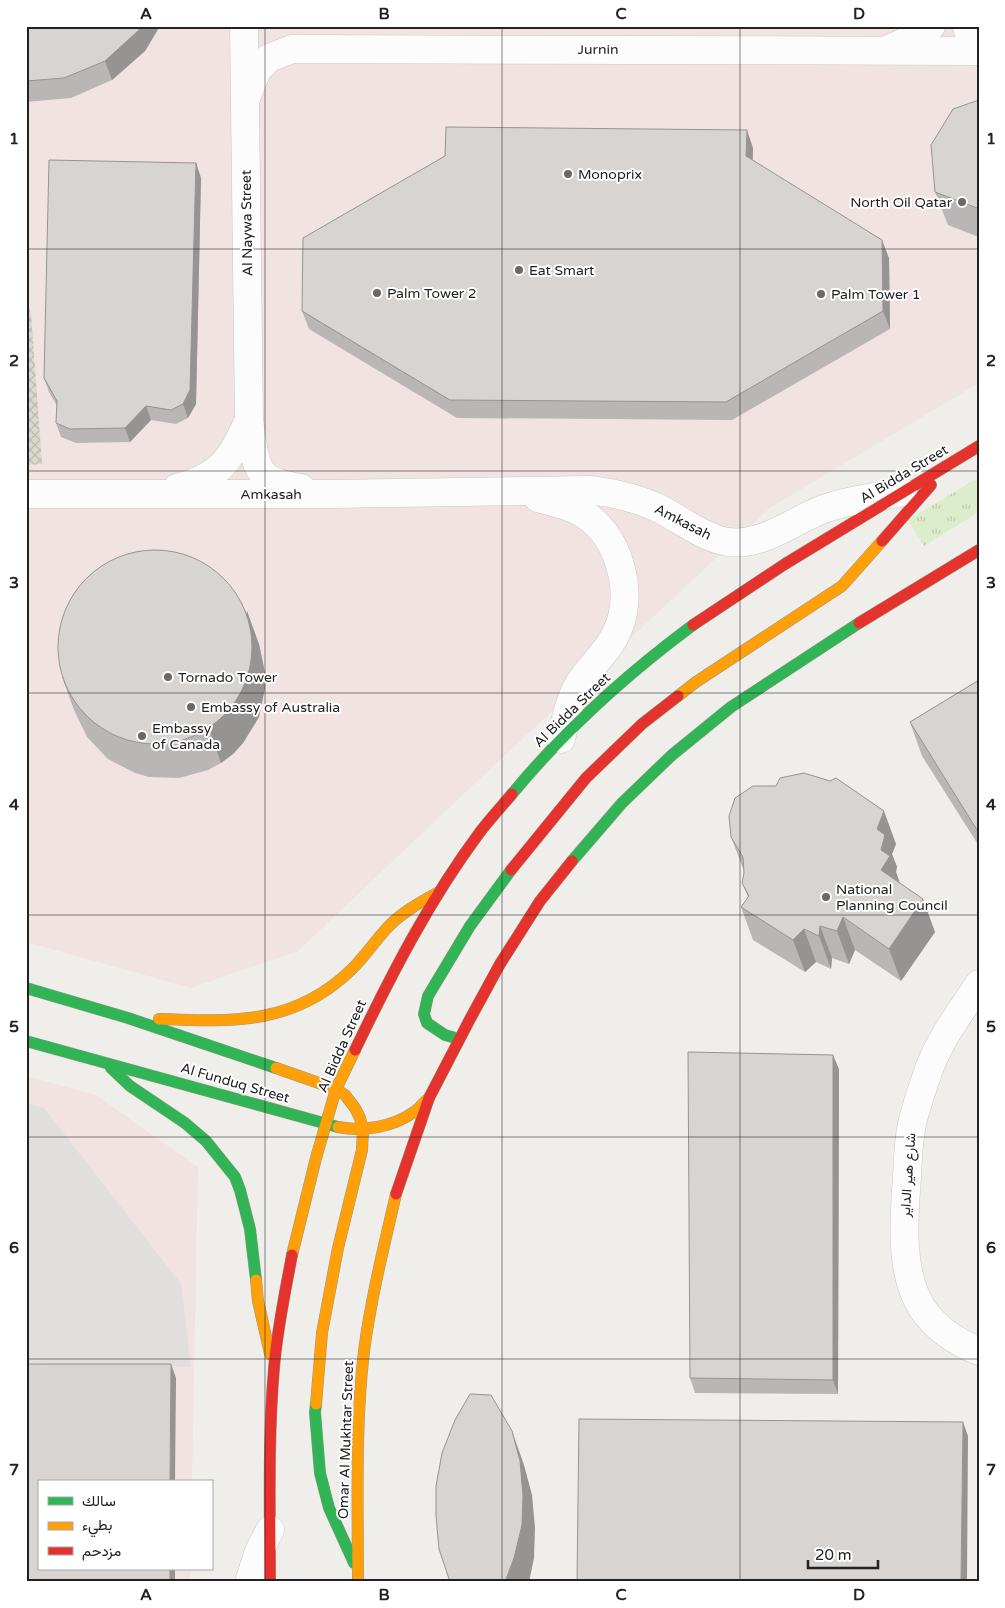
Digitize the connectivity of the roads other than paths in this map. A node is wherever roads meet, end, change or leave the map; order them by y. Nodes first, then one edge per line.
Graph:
1 (244, 26) edge
2 (931, 26) edge
3 (967, 26) edge
4 (979, 38) edge
5 (886, 50) junction
6 (979, 51) edge
7 (245, 101) junction
8 (249, 420) junction
9 (979, 446) edge
10 (950, 464) junction
11 (515, 491) junction
12 (905, 492) junction
13 (26, 494) edge
14 (152, 494) junction
15 (332, 494) junction
16 (979, 550) edge
17 (562, 739) junction
18 (442, 890) junction
19 (979, 984) edge
20 (26, 988) edge
21 (128, 1018) junction
22 (459, 1039) junction
23 (26, 1041) edge
24 (106, 1064) junction
25 (336, 1089) junction
26 (429, 1098) junction
27 (326, 1124) junction
28 (363, 1130) junction
29 (979, 1351) edge
30 (274, 1368) junction
31 (270, 1530) junction
32 (357, 1569) junction
33 (249, 1582) edge
34 (270, 1582) edge
35 (358, 1582) edge

1 - 7 street, Al Naywa Street
2 - 5 street
3 - 4 street
5 - 6 street, Jurnin
5 - 7 street, Jurnin
7 - 8 street, Al Naywa Street
8 - 14 street, Al Naywa Street
8 - 15 street, Al Naywa Street
9 - 10 main road, Al Bidda Street
10 - 12 main road, Al Bidda Street
10 - 22 main road
11 - 12 street, Amkasah
11 - 15 street, Amkasah
11 - 17 street, Amkasah
12 - 17 main road, Al Bidda Street
13 - 14 street, Amkasah
14 - 15 street, Amkasah
16 - 22 main road
17 - 18 main road, Al Bidda Street
18 - 21 main road
18 - 25 main road, Al Bidda Street
19 - 29 street, شارع هير الداير
20 - 21 main road, Al Funduq Street
21 - 25 main road, Al Funduq Street
22 - 26 main road
23 - 24 main road, Al Funduq Street
24 - 27 main road, Al Funduq Street
24 - 30 main road
25 - 27 main road, Al Bidda Street
25 - 28 main road
26 - 28 main road, Al Funduq Street
26 - 32 main road, Omar Al Mukhtar Street
27 - 28 main road, Al Funduq Street
27 - 30 main road
28 - 32 main road
30 - 31 main road
31 - 33 street
31 - 34 main road
32 - 35 main road, Omar Al Mukhtar Street

